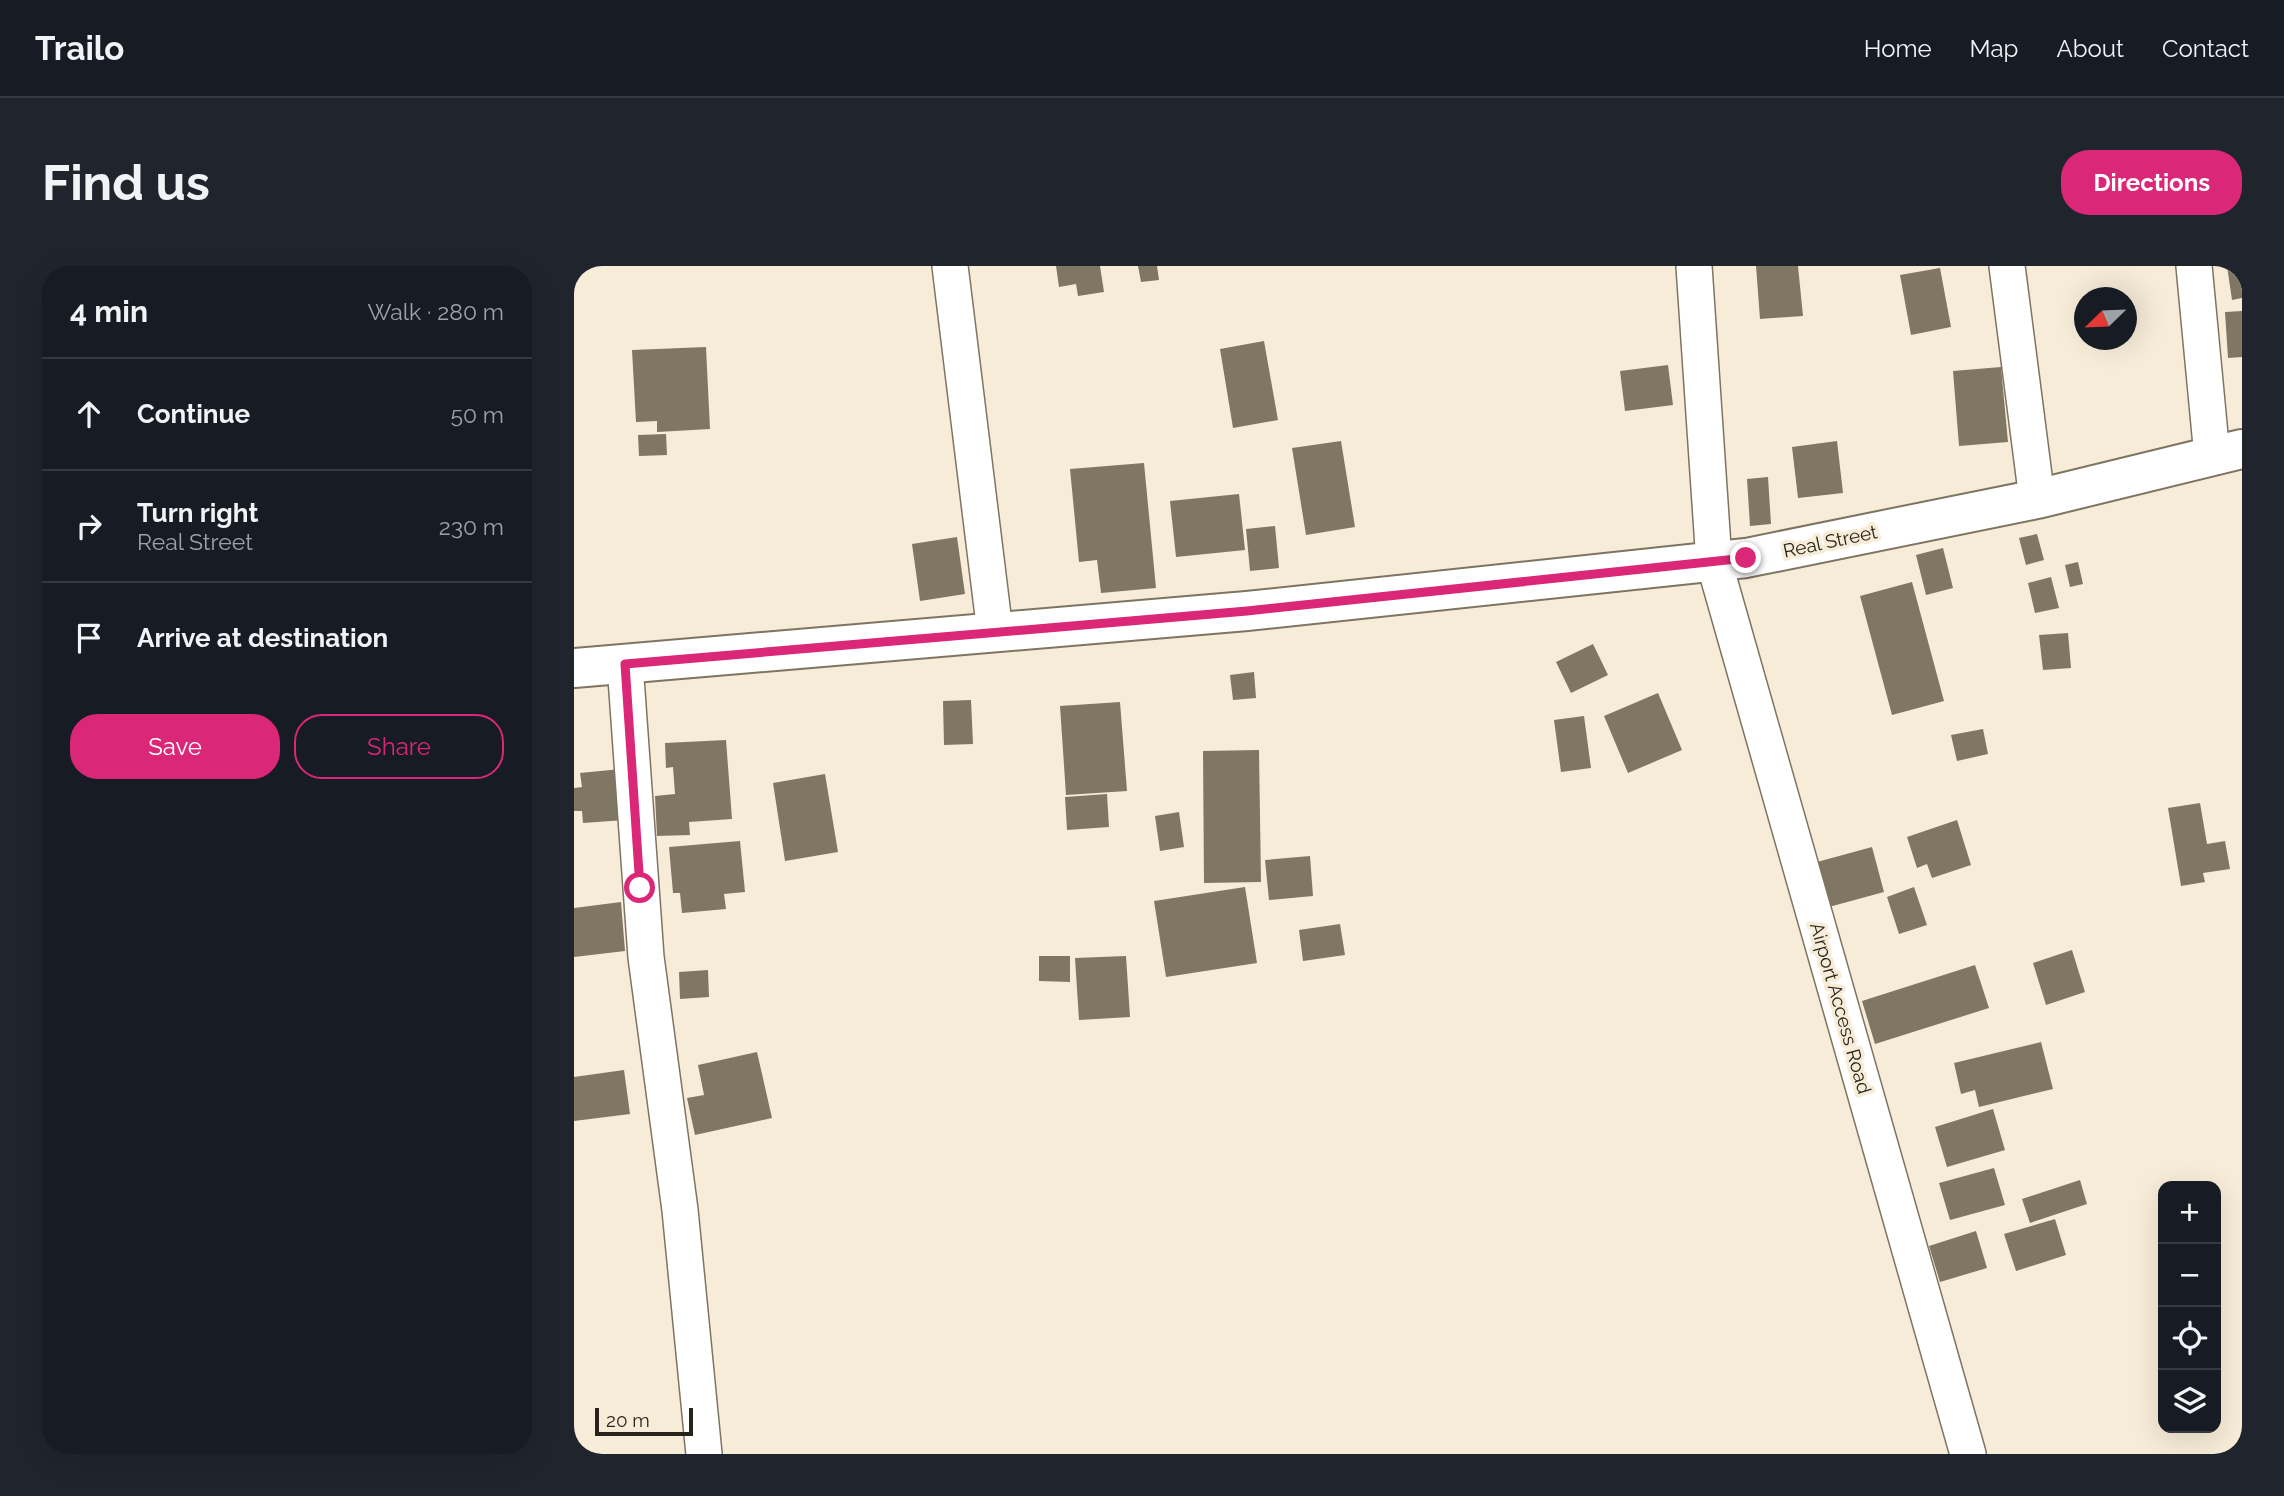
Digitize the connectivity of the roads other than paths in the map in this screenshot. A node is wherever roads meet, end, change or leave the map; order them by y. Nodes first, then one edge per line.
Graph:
1 (950, 266) edge
2 (1694, 266) edge
3 (2007, 266) edge
4 (2194, 266) edge
5 (2227, 453) edge
6 (2037, 499) junction
7 (1714, 562) junction
8 (995, 632) junction
9 (625, 664) junction
10 (574, 668) edge
11 (704, 1454) edge
12 (1968, 1454) edge

1 - 8 street
2 - 7 street, Airport Access Road
3 - 6 street
4 - 5 street
5 - 6 main road, Real Street
6 - 7 main road, Real Street
7 - 8 main road, Real Street
7 - 12 street, Airport Access Road
8 - 9 main road, Real Street
9 - 10 main road, Real Street
9 - 11 street

